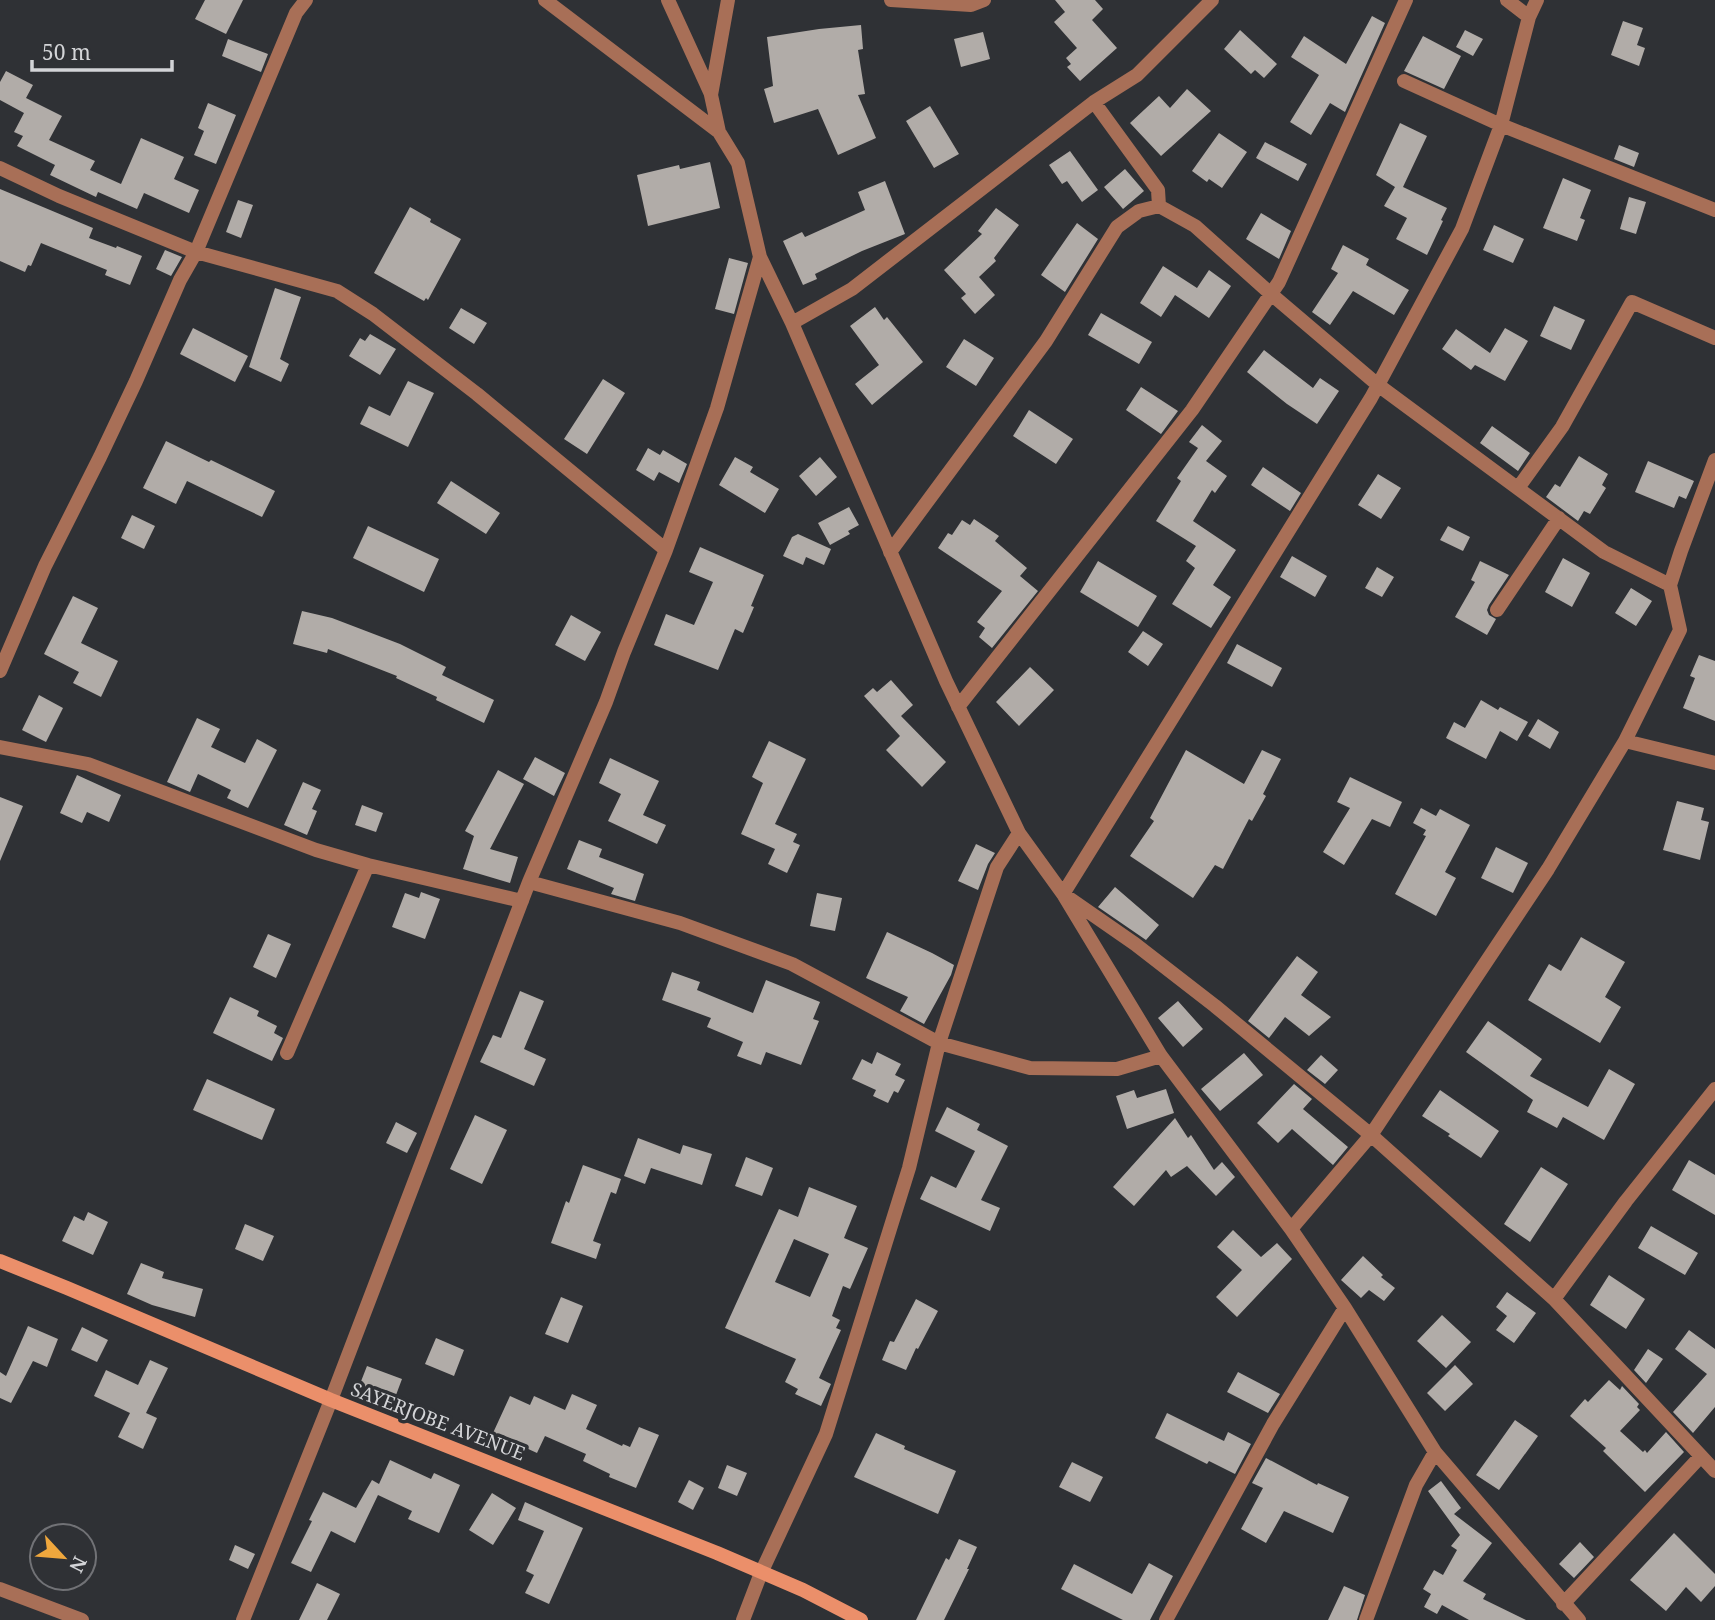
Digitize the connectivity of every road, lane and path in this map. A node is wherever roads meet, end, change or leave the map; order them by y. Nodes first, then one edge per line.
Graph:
1 (306, 0) edge
2 (545, 0) edge
3 (668, 0) edge
4 (728, 0) edge
5 (891, 0) edge
6 (984, 0) edge
7 (1212, 0) edge
8 (1406, 0) edge
9 (1507, 0) edge
10 (1537, 0) edge
11 (1529, 17) junction
12 (1404, 80) dead end
13 (711, 95) junction
14 (1094, 102) junction
15 (1501, 125) junction
16 (719, 132) junction
17 (0, 168) edge
18 (1159, 206) junction
19 (1715, 210) edge
20 (196, 252) junction
21 (760, 257) junction
22 (1271, 294) junction
23 (792, 323) junction
24 (1715, 338) edge
25 (1378, 385) junction
26 (1715, 460) edge
27 (1518, 488) junction
28 (1559, 518) junction
29 (666, 550) junction
30 (890, 551) junction
31 (1670, 585) junction
32 (1497, 610) dead end
33 (0, 671) edge
34 (958, 707) junction
35 (1625, 741) junction
36 (0, 747) edge
37 (1715, 763) edge
38 (1019, 833) junction
39 (368, 865) junction
40 (529, 882) junction
41 (1063, 894) junction
42 (522, 901) junction
43 (939, 1043) junction
44 (287, 1053) dead end
45 (1161, 1056) junction
46 (1715, 1089) edge
47 (1371, 1135) junction
48 (1291, 1229) junction
49 (0, 1261) edge
50 (1554, 1298) junction
51 (1345, 1308) junction
52 (331, 1400) junction
53 (1435, 1452) junction
54 (1701, 1456) junction
55 (1715, 1471) edge
56 (761, 1573) junction
57 (0, 1589) edge
58 (1563, 1604) junction
59 (82, 1620) edge
60 (243, 1620) edge
61 (743, 1620) edge
62 (861, 1620) edge
63 (1166, 1620) edge
64 (1366, 1620) edge
65 (1579, 1620) edge

1 - 20 street
2 - 16 street
3 - 13 street
4 - 13 street
5 - 6 street
7 - 14 street
8 - 22 street
9 - 11 street
10 - 11 street
11 - 15 street
12 - 15 street
13 - 16 street
14 - 18 street
14 - 23 street
15 - 19 street
15 - 25 street
16 - 21 street
17 - 20 street
18 - 22 street
18 - 30 street
20 - 29 street
20 - 33 street
21 - 23 street
21 - 29 street
22 - 25 street
22 - 34 street
23 - 30 street
24 - 27 street
25 - 27 street
25 - 41 street
26 - 31 street
27 - 28 street
28 - 31 street
28 - 32 street
29 - 40 street
30 - 34 street
31 - 35 street
34 - 38 street
35 - 37 street
35 - 47 street
36 - 39 street
38 - 41 street
38 - 43 street
39 - 42 street
39 - 44 street
40 - 42 street
40 - 43 street
41 - 45 street
41 - 47 street
42 - 52 street
43 - 45 street
43 - 56 street
45 - 48 street
46 - 50 street
47 - 48 street
47 - 50 street
48 - 51 street
49 - 52 street, SAYERJOBE AVENUE
50 - 54 street
51 - 53 street
51 - 63 street
52 - 56 street, SAYERJOBE AVENUE
52 - 60 street
53 - 58 street
53 - 64 street
54 - 55 street
54 - 58 street
56 - 61 street
56 - 62 street, SAYERJOBE AVENUE
57 - 59 street
58 - 65 street

